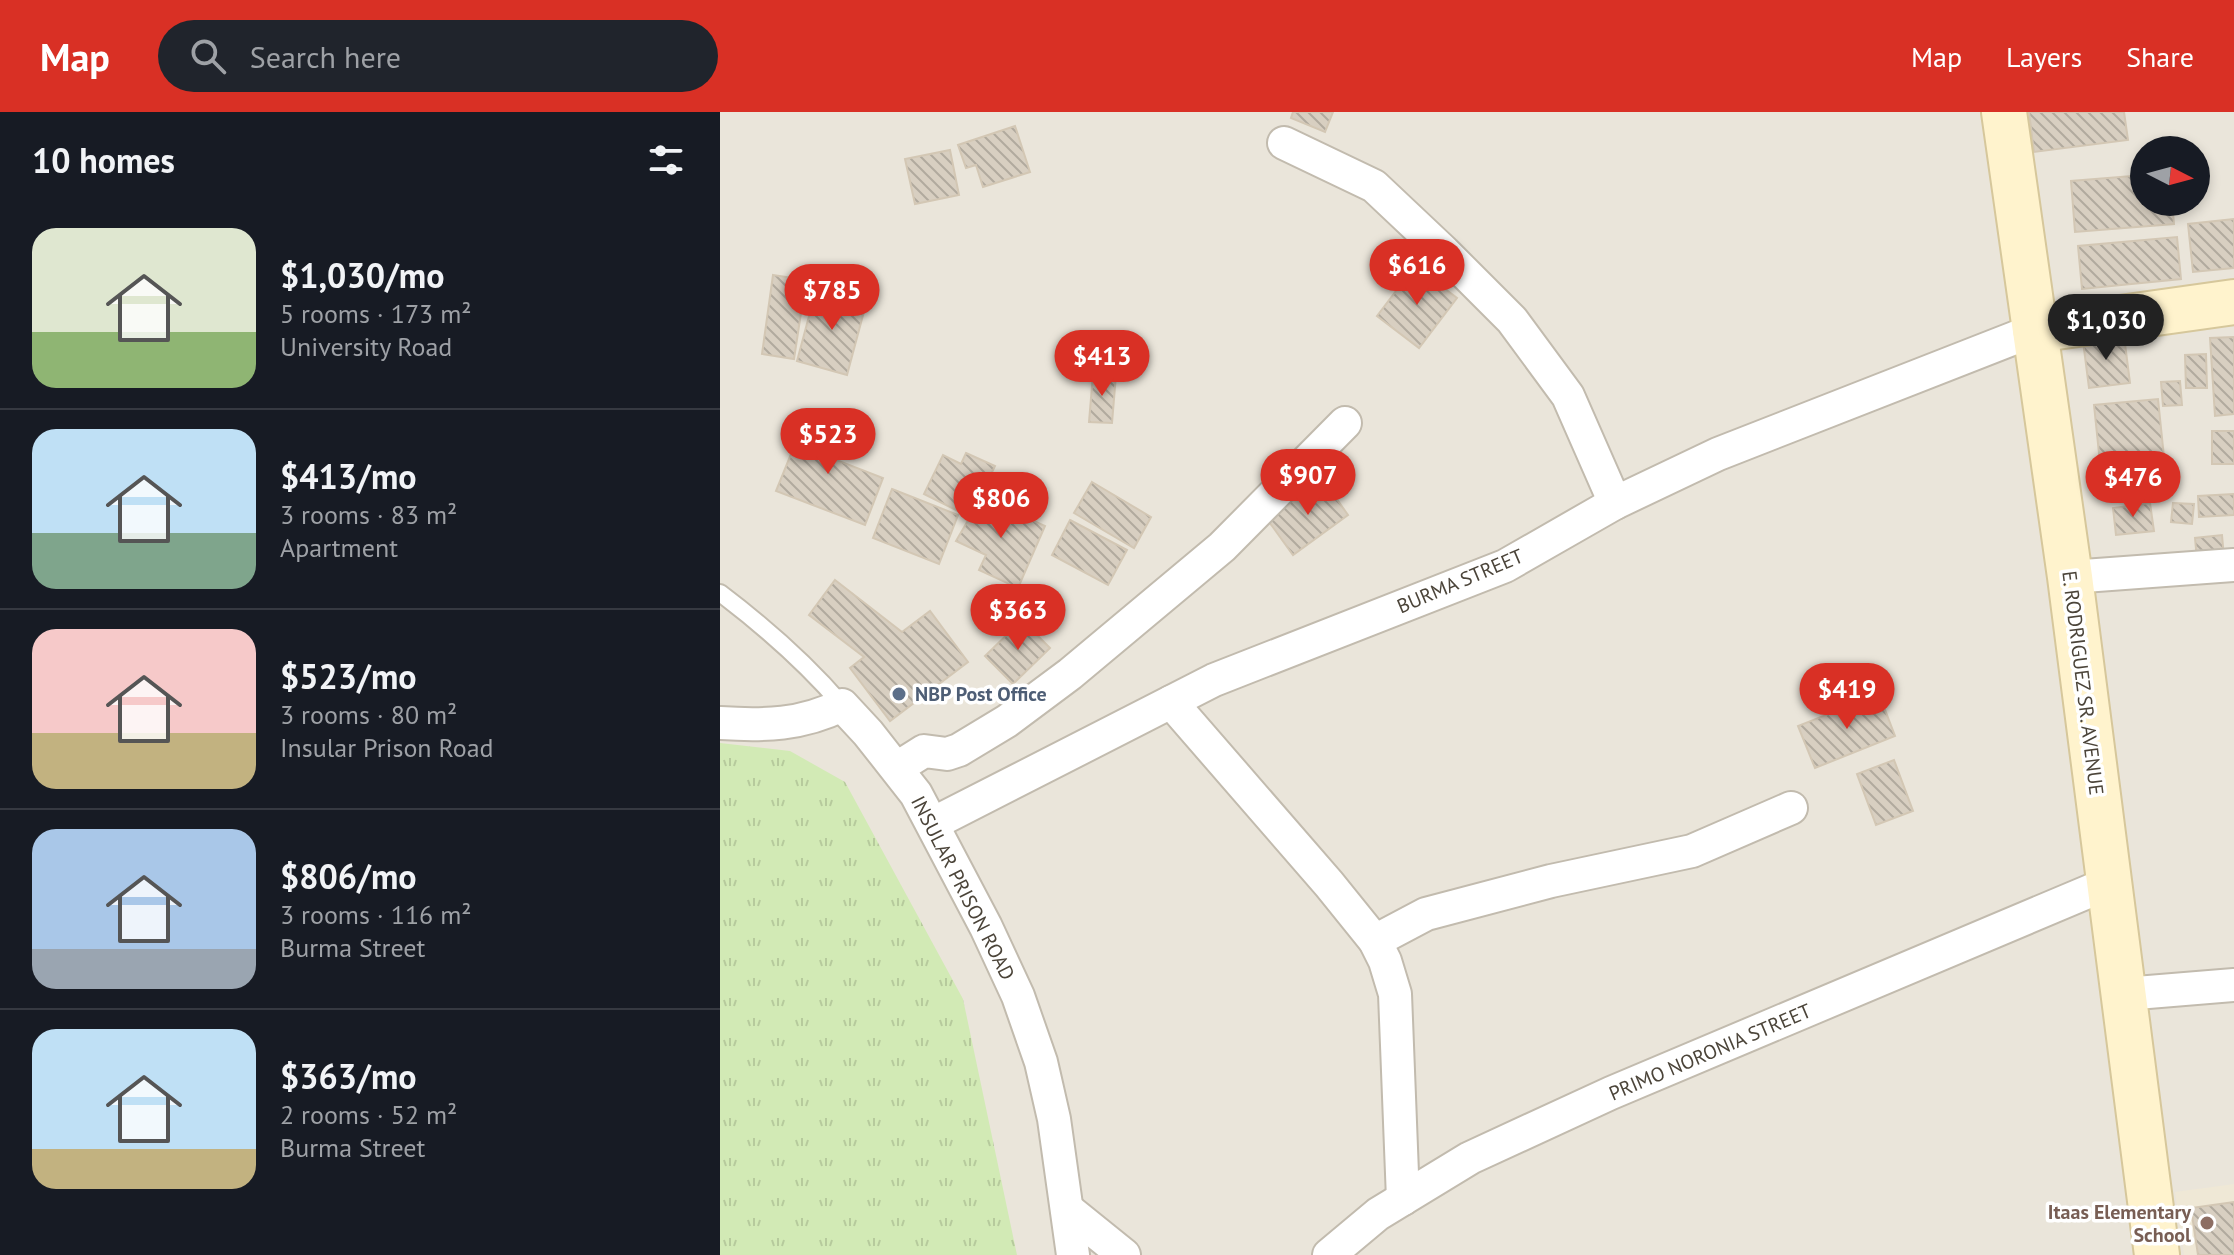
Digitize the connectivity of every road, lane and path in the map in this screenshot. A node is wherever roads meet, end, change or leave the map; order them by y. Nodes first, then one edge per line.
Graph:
1 (2004, 112) edge
2 (1284, 143) dead end
3 (2234, 302) edge
4 (2035, 330) junction
5 (1345, 423) dead end
6 (1615, 503) junction
7 (2234, 565) edge
8 (2070, 577) junction
9 (720, 593) edge
10 (1171, 702) junction
11 (842, 705) junction
12 (720, 723) edge
13 (897, 768) junction
14 (1791, 808) dead end
15 (934, 823) junction
16 (2109, 883) junction
17 (1375, 941) junction
18 (2234, 985) edge
19 (2124, 994) junction
20 (1403, 1199) junction
21 (1067, 1209) junction
22 (1073, 1255) edge
23 (1124, 1255) edge
24 (1329, 1255) edge
25 (2157, 1255) edge

1 - 4 street, E. RODRIGUEZ SR. AVENUE
2 - 6 street
3 - 4 street
4 - 6 street, BURMA STREET
4 - 8 street, E. RODRIGUEZ SR. AVENUE
5 - 13 street
6 - 10 street, BURMA STREET
7 - 8 street
8 - 16 street, E. RODRIGUEZ SR. AVENUE
9 - 11 lane, INSULAR PRISON ROAD
10 - 15 street, BURMA STREET
10 - 17 street
11 - 12 street
11 - 13 street, INSULAR PRISON ROAD
13 - 15 street, INSULAR PRISON ROAD
14 - 17 street
15 - 21 street, INSULAR PRISON ROAD
16 - 19 street, E. RODRIGUEZ SR. AVENUE
16 - 20 street, PRIMO NORONIA STREET
17 - 20 street
18 - 19 street
19 - 25 street, E. RODRIGUEZ SR. AVENUE
20 - 24 street, PRIMO NORONIA STREET
21 - 22 street, INSULAR PRISON ROAD
21 - 23 street

